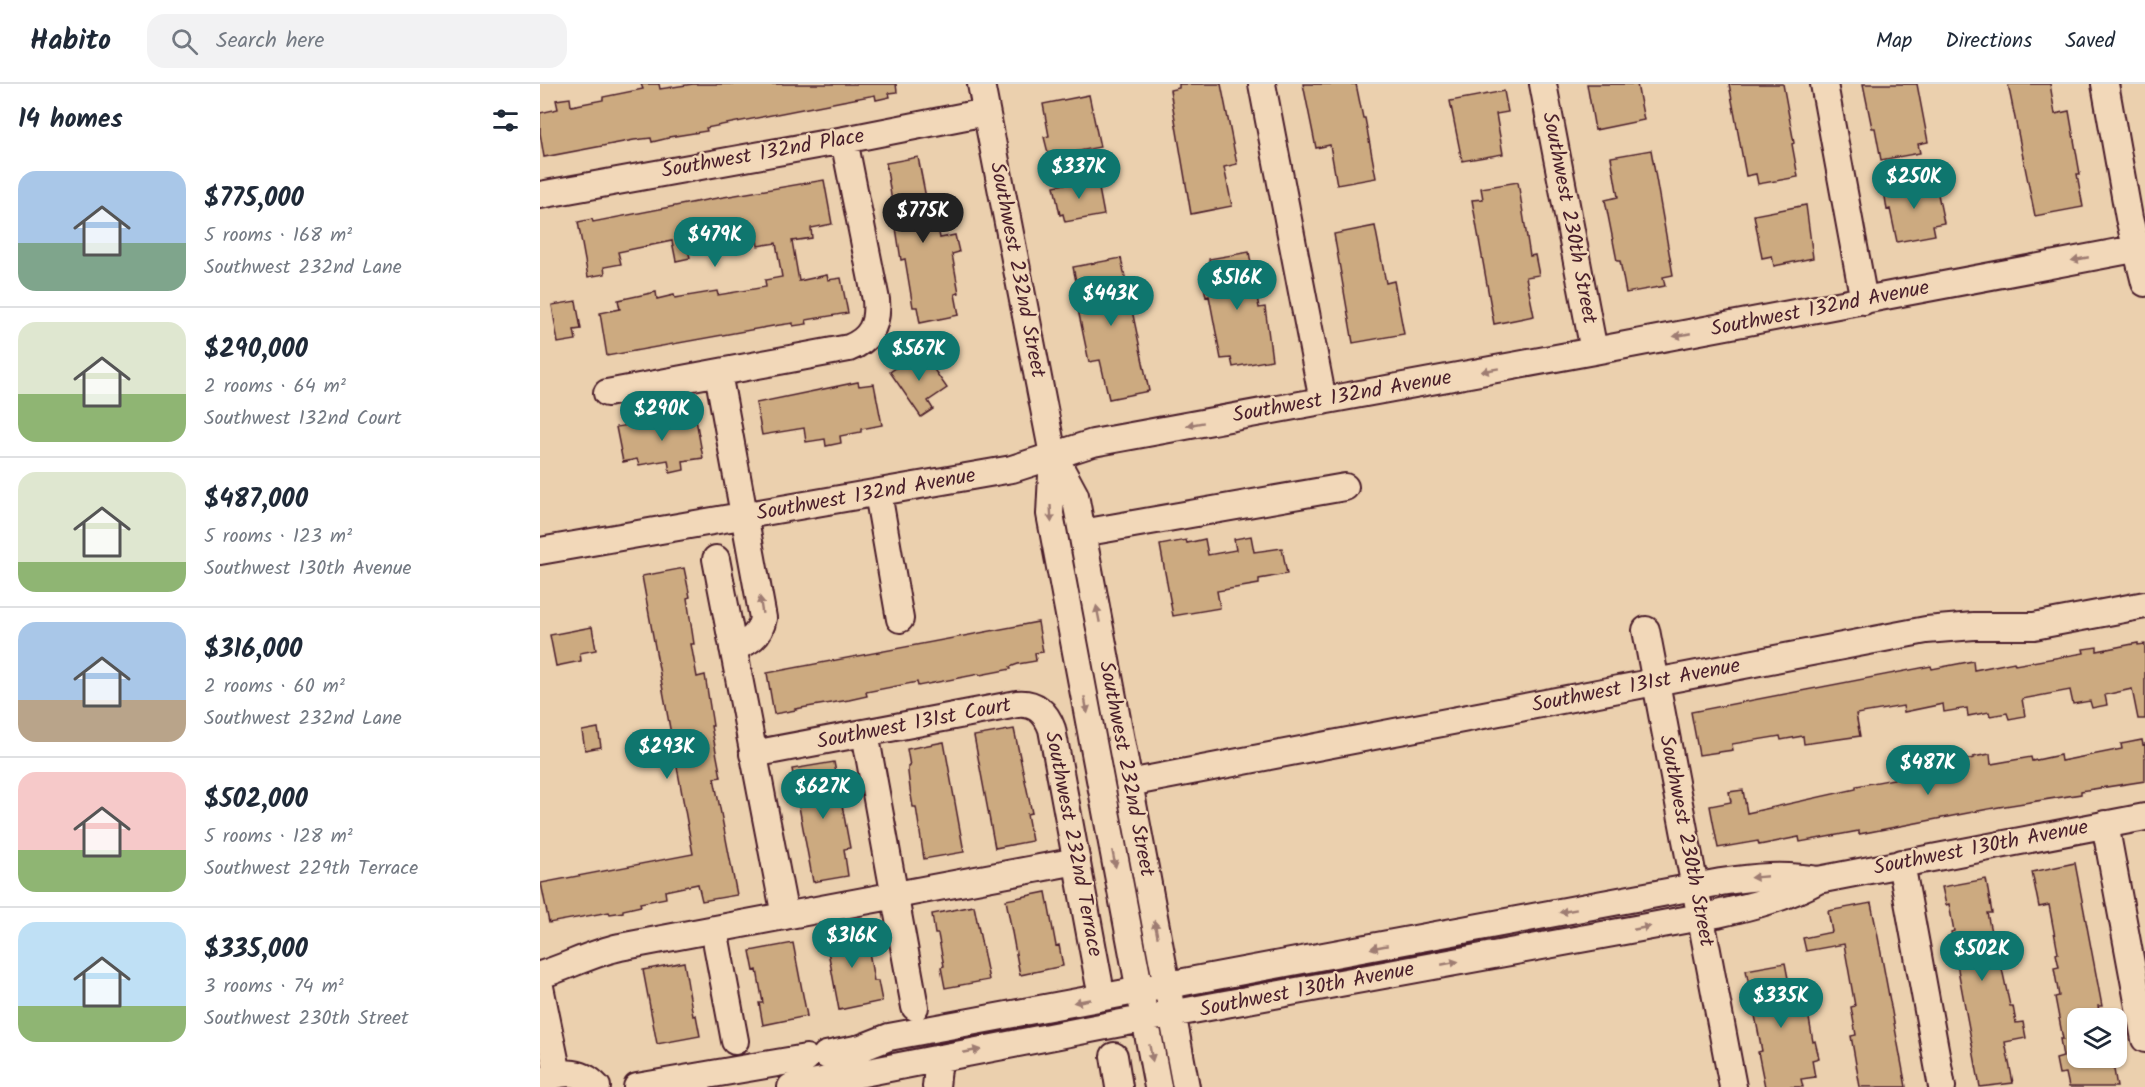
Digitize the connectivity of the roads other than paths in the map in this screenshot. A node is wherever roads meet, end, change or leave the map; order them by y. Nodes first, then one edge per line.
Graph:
1 (981, 84) edge
2 (1262, 84) edge
3 (1543, 84) edge
4 (1824, 84) edge
5 (2105, 84) edge
6 (986, 112) junction
7 (844, 140) junction
8 (540, 195) edge
9 (2141, 248) edge
10 (2145, 283) edge
11 (1864, 300) junction
12 (1594, 351) junction
13 (718, 373) junction
14 (607, 393) dead end
15 (1323, 401) junction
16 (1053, 455) junction
17 (1345, 487) dead end
18 (878, 493) junction
19 (745, 516) junction
20 (1082, 533) junction
21 (540, 551) edge
22 (716, 559) dead end
23 (2145, 605) edge
24 (900, 619) dead end
25 (1646, 630) dead end
26 (733, 648) junction
27 (1656, 682) junction
28 (1040, 709) joint
29 (865, 733) junction
30 (753, 754) junction
31 (1129, 783) junction
32 (2145, 817) edge
33 (2105, 824) junction
34 (1077, 861) junction
35 (1901, 863) junction
36 (1818, 880) junction
37 (1695, 888) junction
38 (895, 896) junction
39 (785, 916) junction
40 (1701, 917) junction
41 (714, 929) junction
42 (540, 975) edge
43 (1099, 982) dead end
44 (1167, 986) junction
45 (540, 987) edge
46 (1140, 991) junction
47 (915, 1007) dead end
48 (1172, 1015) junction
49 (1145, 1019) junction
50 (889, 1037) junction
51 (2145, 1039) edge
52 (735, 1041) dead end
53 (1114, 1056) dead end
54 (808, 1058) junction
55 (939, 1058) junction
56 (731, 1070) junction
57 (549, 1078) edge
58 (597, 1087) edge
59 (638, 1087) edge
60 (793, 1087) edge
61 (936, 1087) edge
62 (1119, 1087) edge
63 (1158, 1087) edge
64 (1186, 1087) edge
65 (1733, 1087) edge
66 (1942, 1087) edge

1 - 6 street, Southwest 232nd Street
2 - 15 street
3 - 12 street, Southwest 230th Street
4 - 11 street
5 - 9 street
6 - 7 street, Southwest 132nd Place
6 - 16 street, Southwest 232nd Street
7 - 8 street, Southwest 132nd Place
7 - 13 street
9 - 10 street
9 -> 11 street, Southwest 132nd Avenue
11 -> 12 street, Southwest 132nd Avenue
12 -> 15 street, Southwest 132nd Avenue
13 - 14 street
13 - 19 street
15 -> 16 street, Southwest 132nd Avenue
16 - 18 street, Southwest 132nd Avenue
16 - 20 street, Southwest 232nd Street
16 -> 46 street, Southwest 232nd Street
17 - 20 street
18 - 19 street, Southwest 132nd Avenue
18 - 24 street
19 - 21 street, Southwest 132nd Avenue
26 -> 19 street
31 -> 20 street, Southwest 232nd Street
22 - 26 street
23 - 27 street, Southwest 131st Avenue
25 - 27 street, Southwest 230th Street
26 - 30 street
27 - 31 street, Southwest 131st Avenue
27 - 37 street, Southwest 230th Street
28 - 29 street, Southwest 131st Court
28 - 34 street, Southwest 232nd Terrace
29 - 30 street, Southwest 131st Court
29 - 38 street
30 - 39 street
44 -> 31 street, Southwest 232nd Street
32 - 33 street, Southwest 130th Avenue
33 - 35 street, Southwest 130th Avenue
33 - 51 street
34 - 38 street
34 - 43 street, Southwest 232nd Terrace
35 - 36 street, Southwest 130th Avenue
35 - 66 street
36 -> 37 street, Southwest 130th Avenue
36 - 40 street, Southwest 130th Avenue
37 - 40 street, Southwest 230th Street
37 -> 44 street, Southwest 130th Avenue
38 - 39 street
38 - 47 street
39 - 41 street
48 -> 40 street, Southwest 130th Avenue
40 - 65 street, Southwest 230th Street
41 - 42 street
41 - 52 street
44 - 46 street, Southwest 130th Avenue
44 - 48 street, Southwest 232nd Street
45 - 57 street
46 - 49 street, Southwest 232nd Street
46 -> 50 street, Southwest 130th Avenue
48 - 49 street, Southwest 130th Avenue
48 - 64 street, Southwest 232nd Street
55 -> 49 street, Southwest 130th Avenue
49 -> 63 street, Southwest 232nd Street
50 - 54 street, Southwest 130th Avenue
50 - 56 street, Southwest 130th Avenue
53 - 62 street
54 - 56 street, Southwest 130th Avenue
54 - 60 street
55 - 60 street, Southwest 130th Avenue
55 - 61 street
56 - 59 street, Southwest 130th Avenue
57 - 58 street

